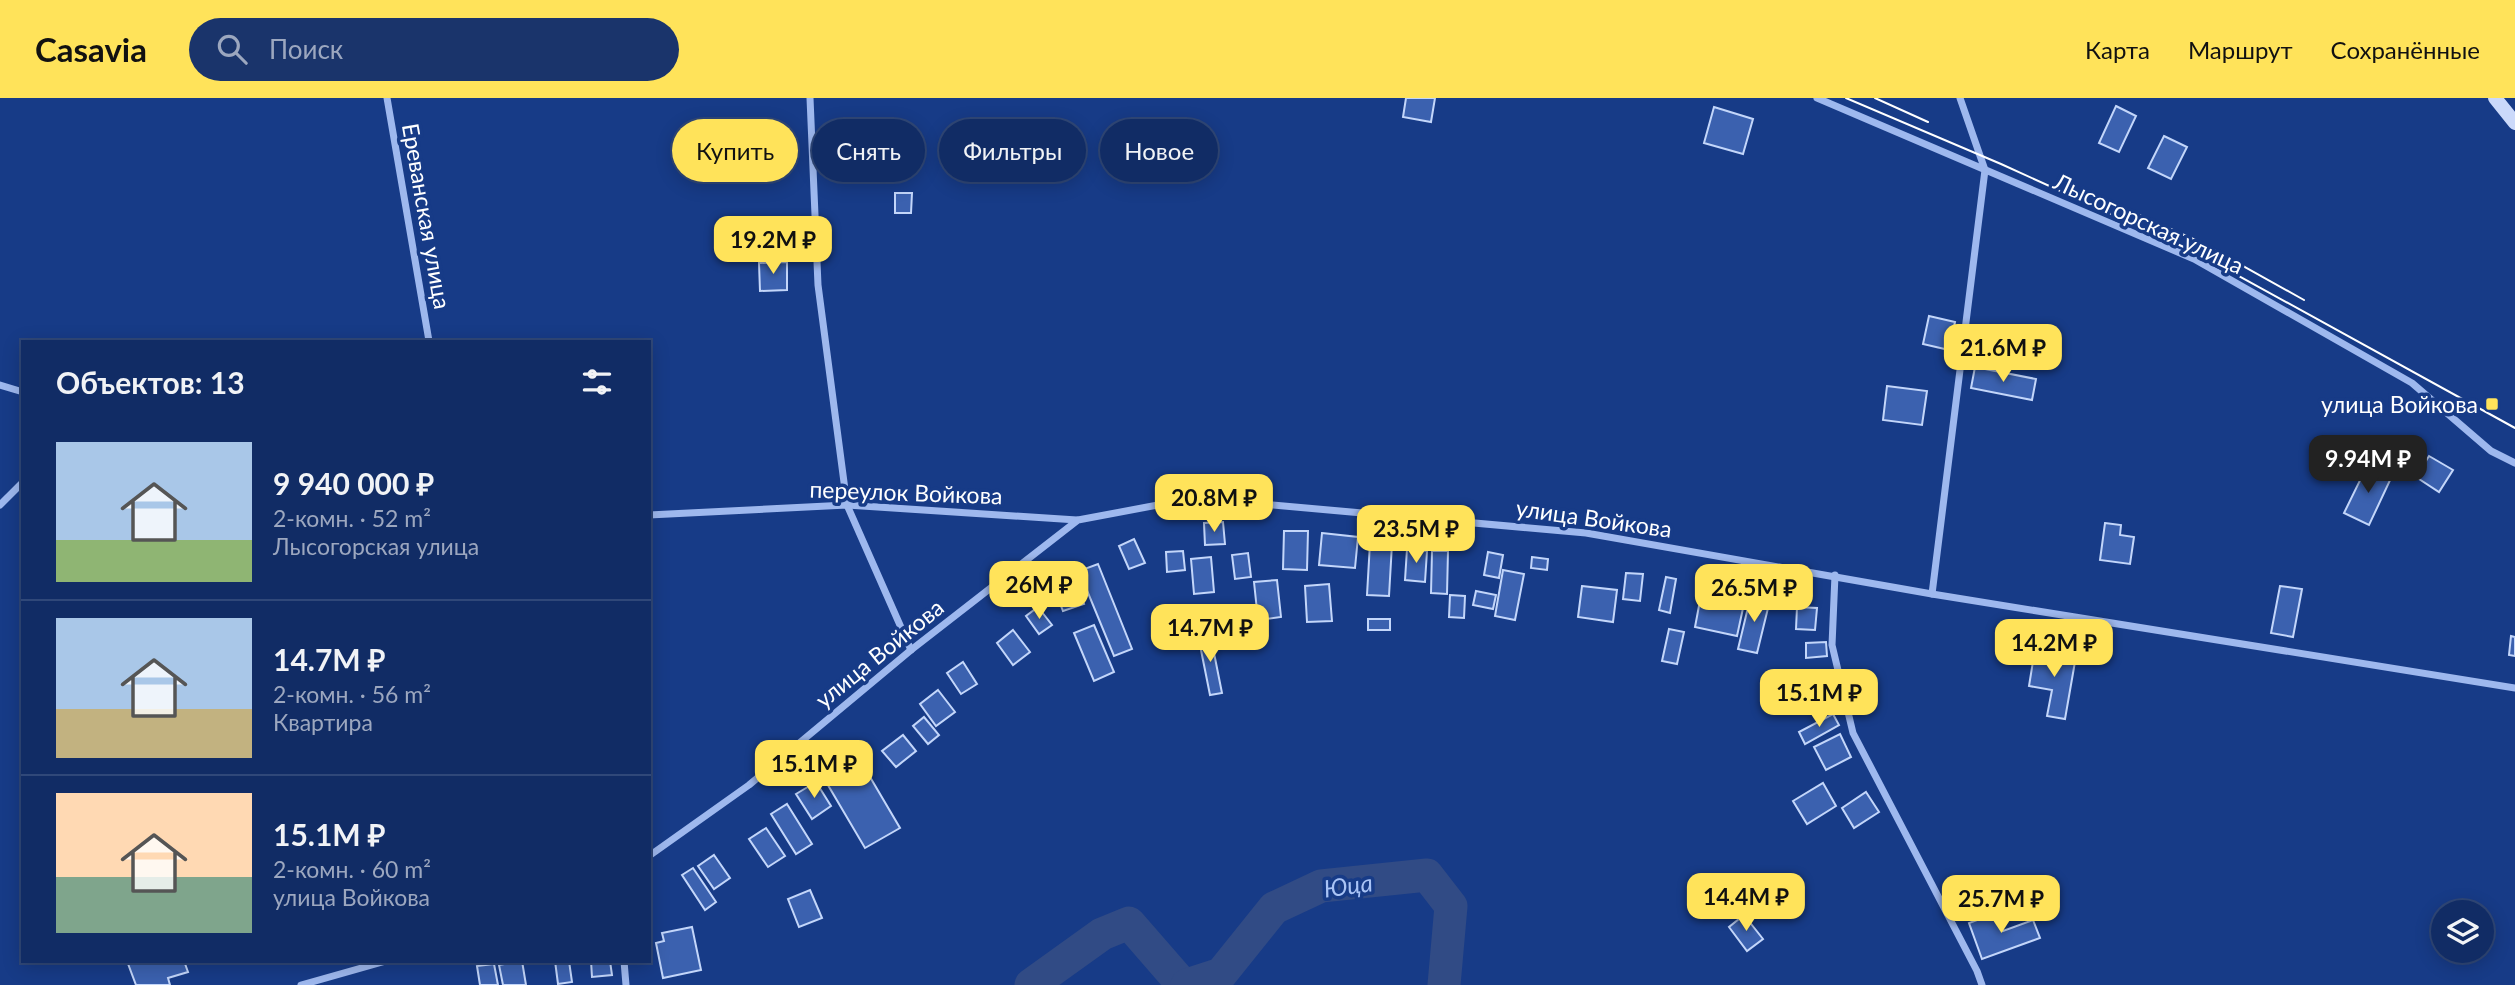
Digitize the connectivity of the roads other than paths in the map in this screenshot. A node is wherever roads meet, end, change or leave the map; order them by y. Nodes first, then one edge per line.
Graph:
1 (387, 98) edge
2 (810, 98) edge
3 (1817, 98) edge
4 (1960, 98) edge
5 (2495, 98) edge
6 (2515, 122) edge
7 (1984, 170) junction
8 (429, 340) edge
9 (0, 385) edge
10 (21, 391) edge
11 (2515, 463) edge
12 (21, 484) edge
13 (0, 505) edge
14 (847, 505) junction
15 (651, 515) edge
16 (1078, 520) junction
17 (1835, 575) junction
18 (1932, 594) junction
19 (911, 650) junction
20 (2515, 688) edge
21 (651, 855) edge
22 (379, 963) edge
23 (624, 963) edge
24 (302, 985) edge
25 (626, 985) edge
26 (1982, 985) edge

1 - 8 street, Ереванская улица
2 - 14 street
3 - 7 street, Лысогорская улица
4 - 7 street
5 - 6 main road
7 - 11 street, Лысогорская улица
7 - 18 street
9 - 10 street
12 - 13 street
14 - 15 street, переулок Войкова
14 - 16 street, переулок Войкова
14 - 19 street
16 - 17 street, улица Войкова
16 - 19 street, улица Войкова
17 - 18 street, улица Войкова
17 - 26 street
18 - 20 street, улица Войкова
19 - 21 street, улица Войкова
22 - 24 street
23 - 25 street

